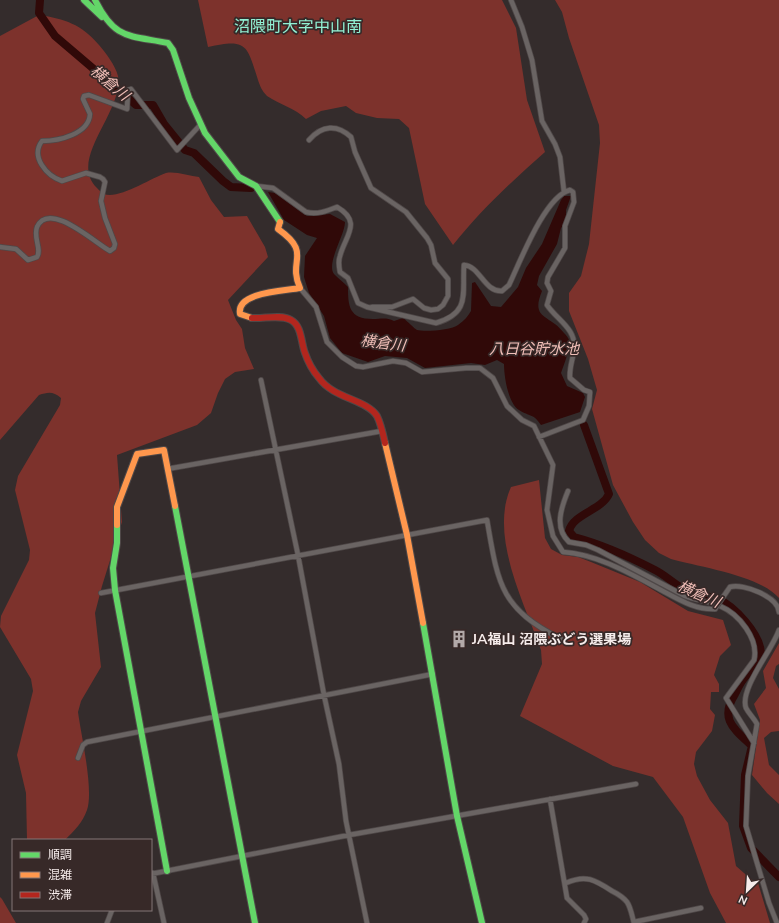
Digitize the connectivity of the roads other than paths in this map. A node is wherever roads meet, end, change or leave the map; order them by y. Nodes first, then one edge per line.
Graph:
1 (84, 0) edge
2 (95, 0) edge
3 (511, 0) edge
4 (105, 20) junction
5 (201, 124) junction
6 (309, 140) dead end
7 (256, 186) junction
8 (564, 192) junction
9 (0, 247) edge
10 (300, 288) junction
11 (367, 307) junction
12 (261, 380) dead end
13 (382, 431) junction
14 (539, 436) junction
15 (274, 449) junction
16 (167, 469) junction
17 (568, 491) dead end
18 (407, 535) junction
19 (298, 555) junction
20 (188, 577) junction
21 (115, 590) junction
22 (101, 593) dead end
23 (779, 607) edge
24 (779, 612) edge
25 (779, 630) edge
26 (561, 639) dead end
27 (433, 674) junction
28 (324, 695) junction
29 (216, 716) junction
30 (142, 731) junction
31 (754, 743) junction
32 (78, 758) dead end
33 (636, 784) dead end
34 (550, 799) junction
35 (457, 816) junction
36 (349, 836) junction
37 (242, 856) junction
38 (167, 871) junction
39 (152, 874) edge
40 (566, 882) junction
41 (701, 908) dead end
42 (112, 911) edge
43 (634, 922) edge
44 (107, 923) edge
45 (164, 923) edge
46 (255, 923) edge
47 (367, 923) edge
48 (482, 923) edge
49 (584, 923) edge
50 (777, 923) edge

1 - 4 street
2 - 4 street
3 - 8 street
4 - 5 street
5 - 7 street
5 - 9 street
6 - 11 street
7 - 10 street
7 - 11 street
8 - 11 street
8 - 14 street
10 - 13 street
10 - 14 street
12 - 15 street
13 - 15 street
13 - 18 street
14 - 23 street, bridge
15 - 16 street
15 - 19 street
16 - 20 street
16 - 21 street
17 - 31 street
18 - 19 street
18 - 26 street
18 - 27 street
19 - 20 street
19 - 28 street
20 - 21 street
20 - 29 street
21 - 22 street
21 - 30 street
23 - 24 street
25 - 31 street
27 - 28 street
27 - 35 street
28 - 29 street
28 - 36 street
29 - 30 street
29 - 37 street
30 - 32 street
30 - 38 street
31 - 50 street
33 - 34 street
34 - 35 street
34 - 40 street
35 - 36 street
35 - 48 street
36 - 37 street
36 - 47 street
37 - 38 street
37 - 46 street
38 - 39 street
39 - 45 street
40 - 43 street
40 - 49 street
41 - 43 street
42 - 44 street

